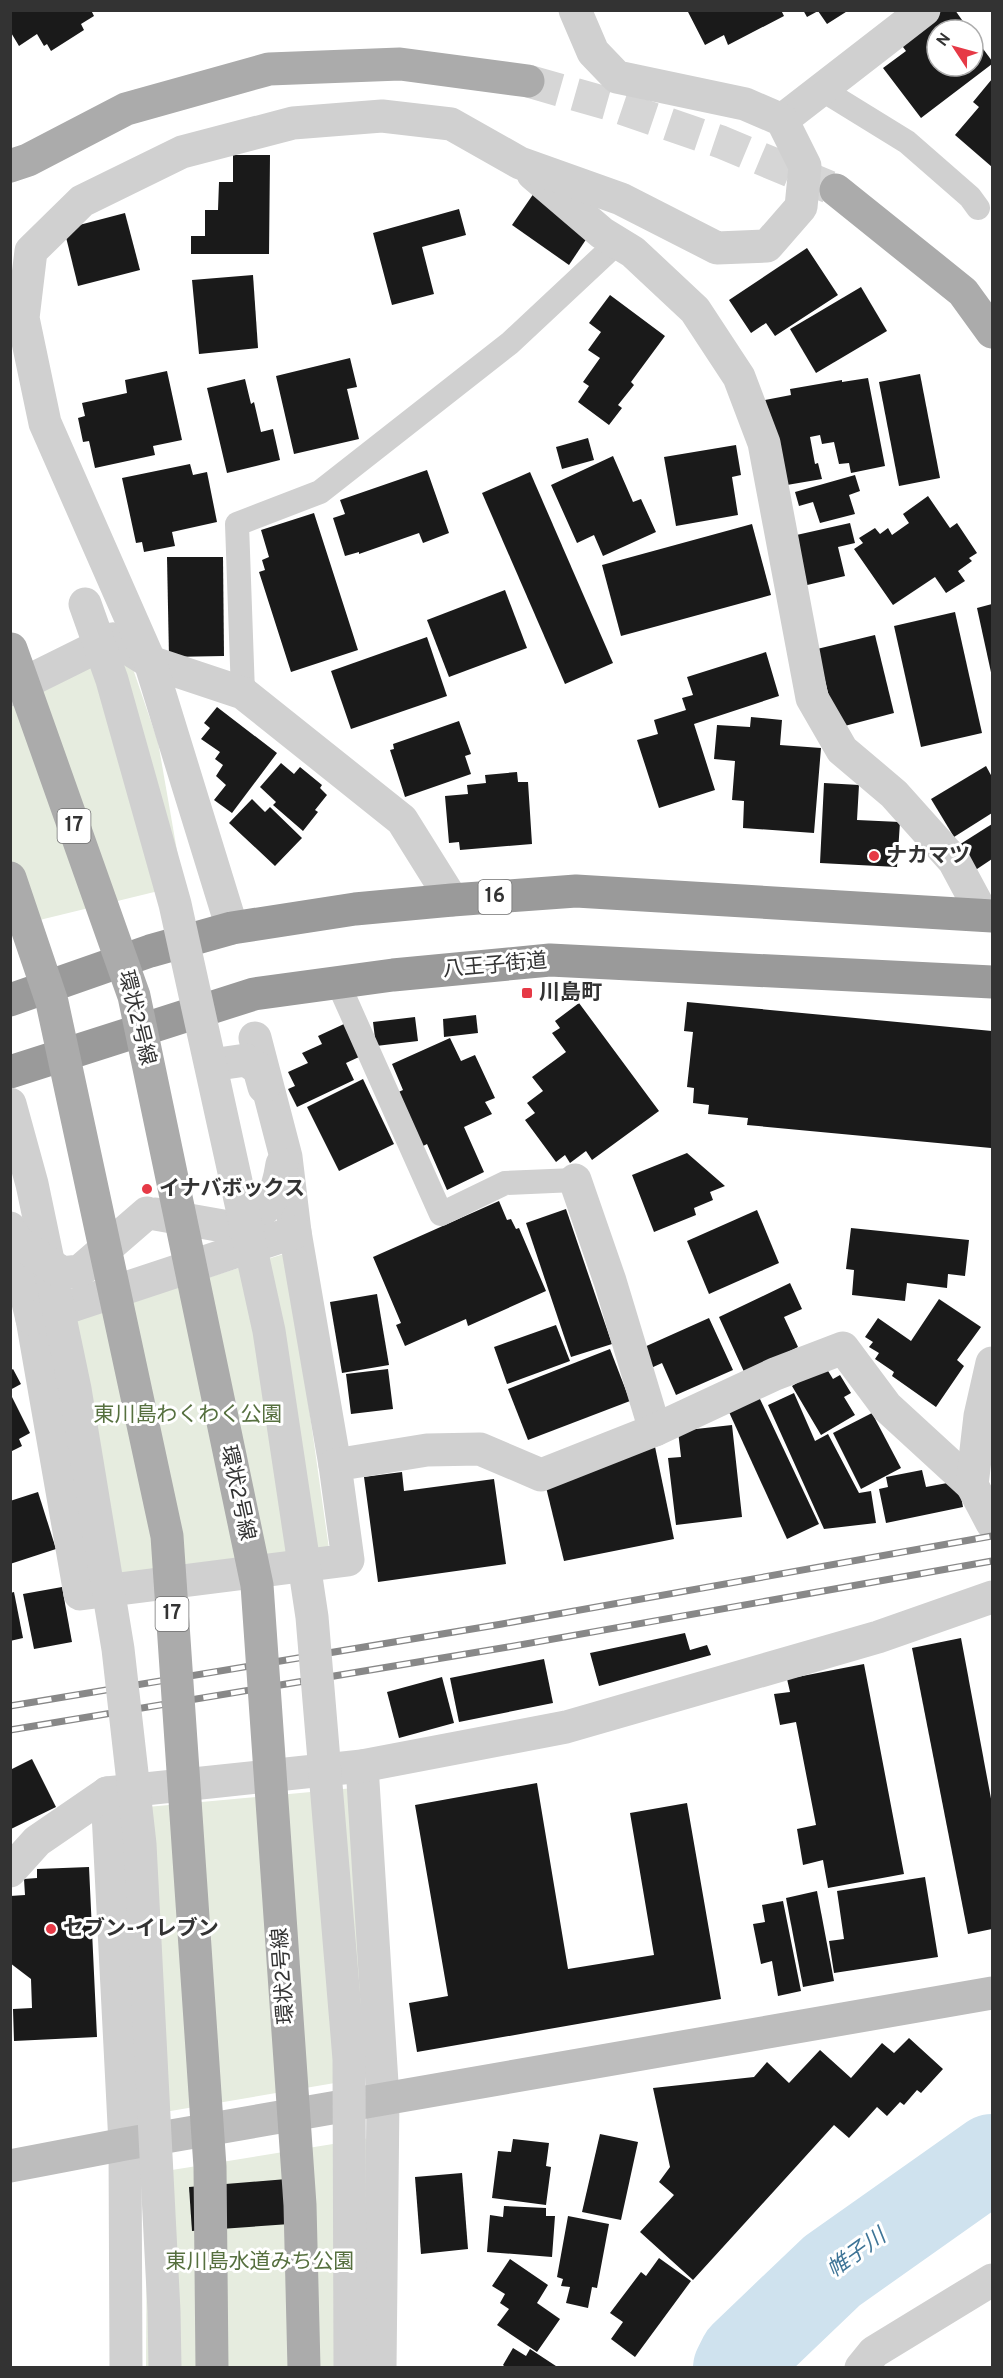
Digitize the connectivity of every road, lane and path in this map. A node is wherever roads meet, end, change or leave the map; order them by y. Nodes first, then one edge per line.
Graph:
1 (575, 10) edge
2 (924, 10) edge
3 (528, 81) tunnel mouth
4 (821, 89) junction
5 (782, 120) junction
6 (520, 163) junction
7 (16, 170) edge
8 (836, 190) tunnel mouth
9 (978, 208) dead end
10 (618, 242) junction
11 (17, 307) edge
12 (993, 332) edge
13 (85, 604) dead end
14 (11, 648) edge
15 (150, 662) junction
16 (10, 690) edge
17 (243, 693) junction
18 (10, 878) edge
19 (452, 900) junction
20 (988, 915) edge
21 (232, 928) junction
22 (993, 982) edge
23 (339, 983) junction
24 (10, 1000) edge
25 (255, 1038) dead end
26 (211, 1065) junction
27 (10, 1072) edge
28 (13, 1122) edge
29 (575, 1180) joint
30 (10, 1229) edge
31 (295, 1232) junction
32 (32, 1319) junction
33 (993, 1363) edge
34 (655, 1430) junction
35 (335, 1466) junction
36 (972, 1485) junction
37 (993, 1522) edge
38 (993, 1597) edge
39 (362, 1766) junction
40 (107, 1793) junction
41 (10, 1870) edge
42 (993, 1993) edge
43 (382, 2099) junction
44 (125, 2144) junction
45 (10, 2166) edge
46 (993, 2280) edge
47 (126, 2367) edge
48 (165, 2367) edge
49 (212, 2367) edge
50 (304, 2367) edge
51 (350, 2367) edge
52 (380, 2367) edge
53 (861, 2367) edge

1 - 5 street
2 - 4 street
3 - 7 main road
4 - 5 street
4 - 9 lane
5 - 6 street
6 - 10 street
6 - 11 street
8 - 12 main road
10 - 17 lane
10 - 20 street
11 - 15 street
13 - 26 street, bridge
14 - 50 main road, 環状2号線 / 17, bridge
15 - 16 street
15 - 17 street
15 - 21 street
17 - 19 street
18 - 49 main road, 17, bridge
19 - 20 highway, 16
19 - 21 highway, 16
21 - 24 highway, 16
22 - 23 highway, 八王子街道
23 - 27 highway, 八王子街道
23 - 29 lane
25 - 31 street
26 - 30 street, bridge
26 - 51 street, bridge
28 - 48 street, bridge
29 - 34 street
30 - 32 street
31 - 32 street
31 - 35 street
32 - 35 street
33 - 36 street
34 - 35 street
34 - 36 street
36 - 37 street
38 - 39 street
39 - 40 street
39 - 43 street
40 - 41 street
40 - 44 street
42 - 43 street
43 - 44 street
43 - 52 street
44 - 45 street
44 - 47 street
46 - 53 street

